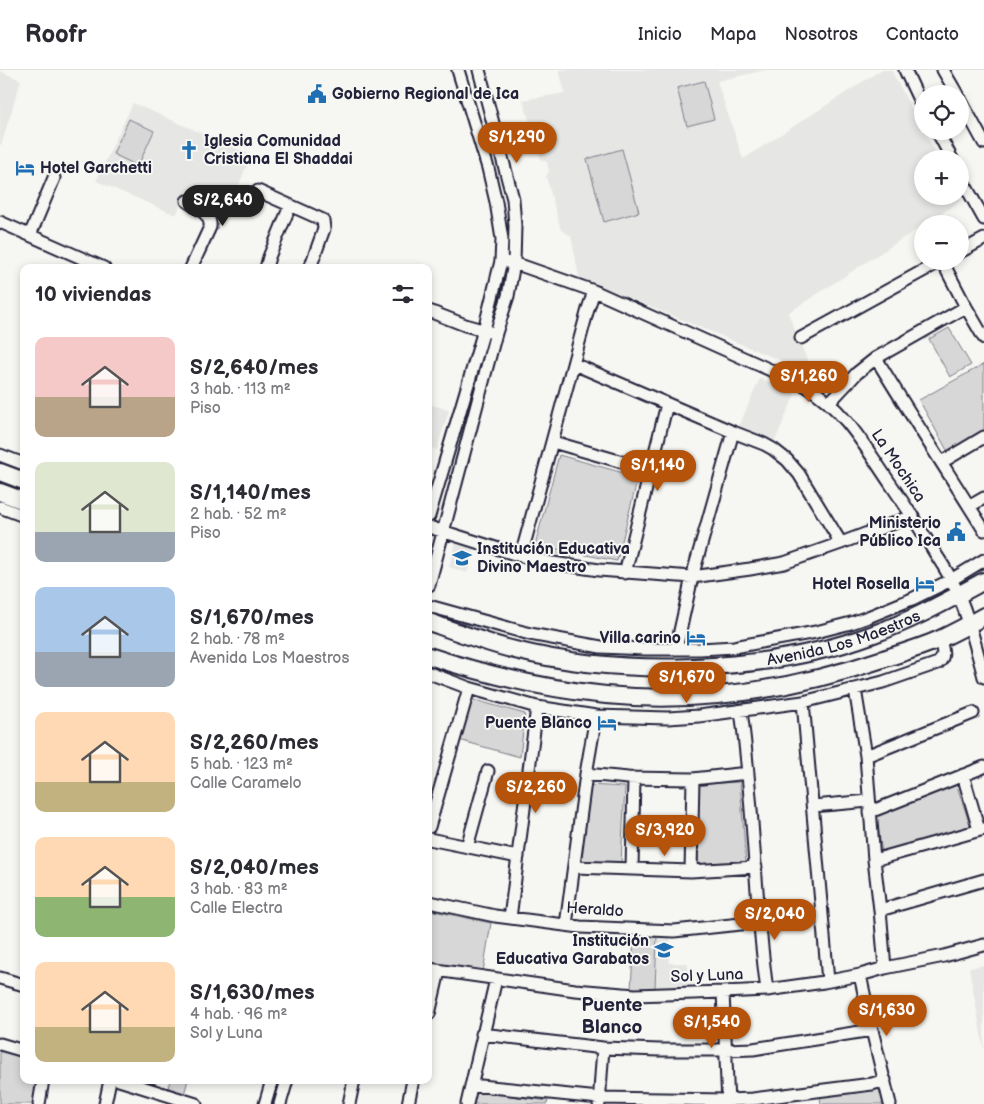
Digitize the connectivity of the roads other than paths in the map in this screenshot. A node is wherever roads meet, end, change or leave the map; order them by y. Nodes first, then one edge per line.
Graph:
1 (458, 70) edge
2 (479, 70) edge
3 (905, 70) edge
4 (943, 70) edge
5 (952, 85) edge
6 (914, 89) edge
7 (969, 110) edge
8 (979, 123) edge
9 (984, 144) edge
10 (54, 178) dead end
11 (258, 191) dead end
12 (969, 192) edge
13 (513, 199) junction
14 (187, 201) dead end
15 (496, 202) junction
16 (290, 206) junction
17 (984, 219) edge
18 (0, 222) edge
19 (30, 235) junction
20 (984, 239) edge
21 (969, 247) edge
22 (501, 261) junction
23 (514, 263) junction
24 (95, 264) edge
25 (193, 264) edge
26 (267, 264) edge
27 (311, 264) edge
28 (926, 270) edge
29 (947, 270) edge
30 (594, 291) junction
31 (966, 306) junction
32 (432, 312) edge
33 (484, 330) junction
34 (496, 334) junction
35 (801, 338) dead end
36 (984, 338) edge
37 (876, 358) junction
38 (574, 364) junction
39 (829, 403) junction
40 (667, 404) junction
41 (733, 432) junction
42 (984, 437) edge
43 (553, 442) junction
44 (0, 455) edge
45 (20, 462) edge
46 (942, 462) junction
47 (650, 470) junction
48 (0, 472) edge
49 (20, 480) edge
50 (0, 492) edge
51 (984, 498) edge
52 (20, 500) edge
53 (0, 506) edge
54 (432, 506) edge
55 (970, 506) junction
56 (20, 514) edge
57 (432, 514) edge
58 (912, 516) junction
59 (447, 520) junction
60 (432, 528) edge
61 (984, 530) edge
62 (444, 532) junction
63 (841, 544) junction
64 (520, 556) junction
65 (984, 560) edge
66 (625, 573) junction
67 (432, 574) edge
68 (692, 577) junction
69 (951, 580) junction
70 (984, 581) edge
71 (958, 595) junction
72 (432, 607) edge
73 (984, 616) edge
74 (432, 623) edge
75 (976, 625) edge
76 (940, 639) junction
77 (676, 649) junction
78 (432, 657) edge
79 (432, 674) edge
80 (984, 677) edge
81 (469, 688) junction
82 (855, 689) junction
83 (804, 702) junction
84 (536, 706) junction
85 (741, 711) junction
86 (973, 713) dead end
87 (596, 716) junction
88 (866, 756) junction
89 (984, 767) edge
90 (488, 772) dead end
91 (748, 773) junction
92 (586, 774) junction
93 (963, 775) junction
94 (634, 778) junction
95 (693, 779) junction
96 (813, 806) junction
97 (870, 807) junction
98 (432, 817) edge
99 (982, 830) edge
100 (432, 840) edge
101 (467, 846) junction
102 (518, 857) junction
103 (874, 860) junction
104 (574, 867) junction
105 (756, 867) junction
106 (632, 869) junction
107 (691, 872) junction
108 (984, 880) edge
109 (432, 903) edge
110 (880, 910) junction
111 (510, 918) junction
112 (760, 922) junction
113 (566, 925) junction
114 (984, 945) edge
115 (885, 968) junction
116 (434, 970) edge
117 (860, 975) junction
118 (0, 978) edge
119 (496, 979) junction
120 (828, 981) junction
121 (20, 984) edge
122 (432, 988) edge
123 (767, 990) junction
124 (723, 992) junction
125 (872, 1030) junction
126 (482, 1034) junction
127 (0, 1044) edge
128 (603, 1048) junction
129 (20, 1050) edge
130 (725, 1050) junction
131 (885, 1080) junction
132 (42, 1084) edge
133 (109, 1084) edge
134 (132, 1084) edge
135 (271, 1084) edge
136 (286, 1084) edge
137 (353, 1084) edge
138 (412, 1084) edge
139 (471, 1085) junction
140 (782, 1099) edge
141 (599, 1101) edge
142 (727, 1102) edge
143 (40, 1104) edge
144 (105, 1104) edge
145 (196, 1104) edge
146 (265, 1104) edge
147 (280, 1104) edge
148 (348, 1104) edge
149 (408, 1104) edge
150 (467, 1104) edge
151 (890, 1104) edge

1 - 15 street
2 - 13 street
3 - 6 street
4 - 5 street
7 - 8 street
8 - 9 street
10 - 19 street
11 - 16 street
12 - 17 street
13 - 15 street
13 - 23 street
14 - 25 street
15 - 22 street
16 - 26 street
16 - 27 street
18 - 19 street
19 - 24 street
20 - 21 street
22 - 23 street, La Mochica
22 - 33 street
23 - 30 street, La Mochica
23 - 34 street
28 - 35 street
29 - 31 street
30 - 38 street
30 - 39 street, La Mochica
31 - 36 street
31 - 37 street
32 - 33 street
33 - 34 street
33 - 54 street
34 - 59 street
37 - 39 street
37 - 46 street
38 - 40 street
38 - 43 street
39 - 58 street, La Mochica
40 - 41 street
40 - 47 street
41 - 63 street
41 - 68 street
42 - 46 street
43 - 47 street
43 - 64 street
44 - 45 street
46 - 55 street
47 - 66 street
48 - 49 highway
50 - 52 highway
51 - 55 street
53 - 56 street
55 - 61 street
57 - 59 street
58 - 63 street
58 - 69 street, La Mochica
59 - 62 street
60 - 62 street
62 - 64 street
62 - 67 street
63 - 68 street
64 - 66 street
65 - 69 street
66 - 68 street
68 - 77 street
69 - 71 street, La Mochica
69 - 77 street
70 - 71 highway, Avenida Los Maestros
71 - 74 highway, Avenida Los Maestros
71 - 75 street, La Mochica
72 - 77 street
73 - 75 highway, Avenida Los Maestros
75 - 76 highway, Avenida Los Maestros
75 - 80 street, La Mochica
76 - 78 highway, Avenida Los Maestros
76 - 82 street
79 - 81 street
81 - 84 street
81 - 98 street
82 - 83 street
82 - 88 street
83 - 85 street
83 - 96 street
84 - 87 street
84 - 102 street
85 - 87 street
85 - 91 street
86 - 88 street
87 - 92 street
88 - 97 street
89 - 93 street
90 - 101 street
91 - 95 street
91 - 105 street
92 - 94 street
92 - 104 street
93 - 97 street
93 - 99 street
94 - 95 street
94 - 106 street
95 - 107 street
96 - 97 street
96 - 120 street
97 - 103 street
99 - 103 street
100 - 101 street
101 - 102 street
102 - 111 street
103 - 110 street
104 - 106 street
104 - 113 street
105 - 107 street
105 - 112 street
106 - 107 street
108 - 110 street
109 - 111 street, Heraldo
110 - 115 street
111 - 113 street, Heraldo
112 - 113 street, Heraldo
112 - 123 street
114 - 115 street, Sol y Luna
115 - 117 street, Sol y Luna
116 - 119 street, Sol y Luna
116 - 122 street
117 - 120 street, Sol y Luna
117 - 125 street
118 - 121 street
119 - 124 street, Sol y Luna
119 - 126 street
120 - 123 street, Sol y Luna
123 - 124 street, Sol y Luna
124 - 130 street
125 - 130 street
125 - 131 street
126 - 128 street
126 - 139 street
127 - 129 street
128 - 130 street
128 - 141 street
130 - 142 street
131 - 140 street
131 - 151 street
132 - 143 street
133 - 144 street
134 - 145 street
135 - 146 street
136 - 147 street
137 - 148 street
138 - 149 street
139 - 141 street
139 - 150 street
140 - 142 street
141 - 142 street

